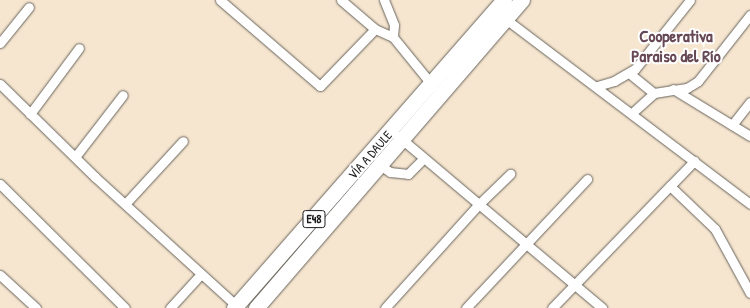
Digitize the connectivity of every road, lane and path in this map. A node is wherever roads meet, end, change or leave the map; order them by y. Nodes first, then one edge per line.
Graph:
1 (220, 0) edge
2 (341, 0) edge
3 (384, 0) edge
4 (522, 0) edge
5 (690, 0) edge
6 (29, 6) dead end
7 (502, 10) edge
8 (750, 15) edge
9 (375, 29) junction
10 (393, 36) junction
11 (0, 43) edge
12 (79, 48) dead end
13 (629, 73) junction
14 (0, 84) edge
15 (597, 86) junction
16 (436, 89) junction
17 (673, 89) junction
18 (654, 93) junction
19 (123, 95) dead end
20 (750, 102) edge
21 (632, 113) junction
22 (30, 114) junction
23 (732, 125) junction
24 (392, 130) junction
25 (750, 136) edge
26 (183, 140) dead end
27 (403, 140) junction
28 (75, 157) junction
29 (423, 159) junction
30 (694, 162) junction
31 (380, 165) junction
32 (510, 174) dead end
33 (587, 179) dead end
34 (0, 184) edge
35 (670, 186) junction
36 (126, 203) junction
37 (750, 204) edge
38 (478, 205) junction
39 (525, 245) junction
40 (202, 274) junction
41 (0, 275) edge
42 (574, 285) junction
43 (750, 293) edge
44 (237, 307) edge
45 (36, 308) edge
46 (125, 308) edge
47 (170, 308) edge
48 (256, 308) edge
49 (385, 308) edge
50 (466, 308) edge
51 (552, 308) edge
52 (602, 308) edge

1 - 9 street
2 - 9 street
3 - 10 street
4 - 7 highway, VÍA A DAULE / E48
5 - 13 street
6 - 11 street
7 - 15 street
7 - 16 highway, VÍA A DAULE / E48
8 - 17 street
9 - 10 street
10 - 16 street
12 - 22 street
13 - 15 street
13 - 18 street
14 - 22 street
15 - 21 street
16 - 24 highway, VÍA A DAULE / E48
16 - 27 highway, VÍA A DAULE / E48
17 - 18 street
17 - 23 street
18 - 21 street
19 - 28 street
20 - 23 street
21 - 30 street
22 - 28 street
23 - 25 street
24 - 27 street
24 - 44 highway, VÍA A DAULE / E48
26 - 36 street
27 - 29 street
27 - 31 highway, VÍA A DAULE / E48
28 - 36 street
29 - 31 street
29 - 38 street
30 - 35 street
30 - 37 street
31 - 48 highway, VÍA A DAULE / E48
32 - 38 street
33 - 39 street
34 - 46 street
35 - 42 street
35 - 43 street
36 - 40 street
38 - 39 street
38 - 49 street
39 - 42 street
39 - 50 street
40 - 44 street
40 - 47 street
41 - 45 street
42 - 51 street
42 - 52 street

